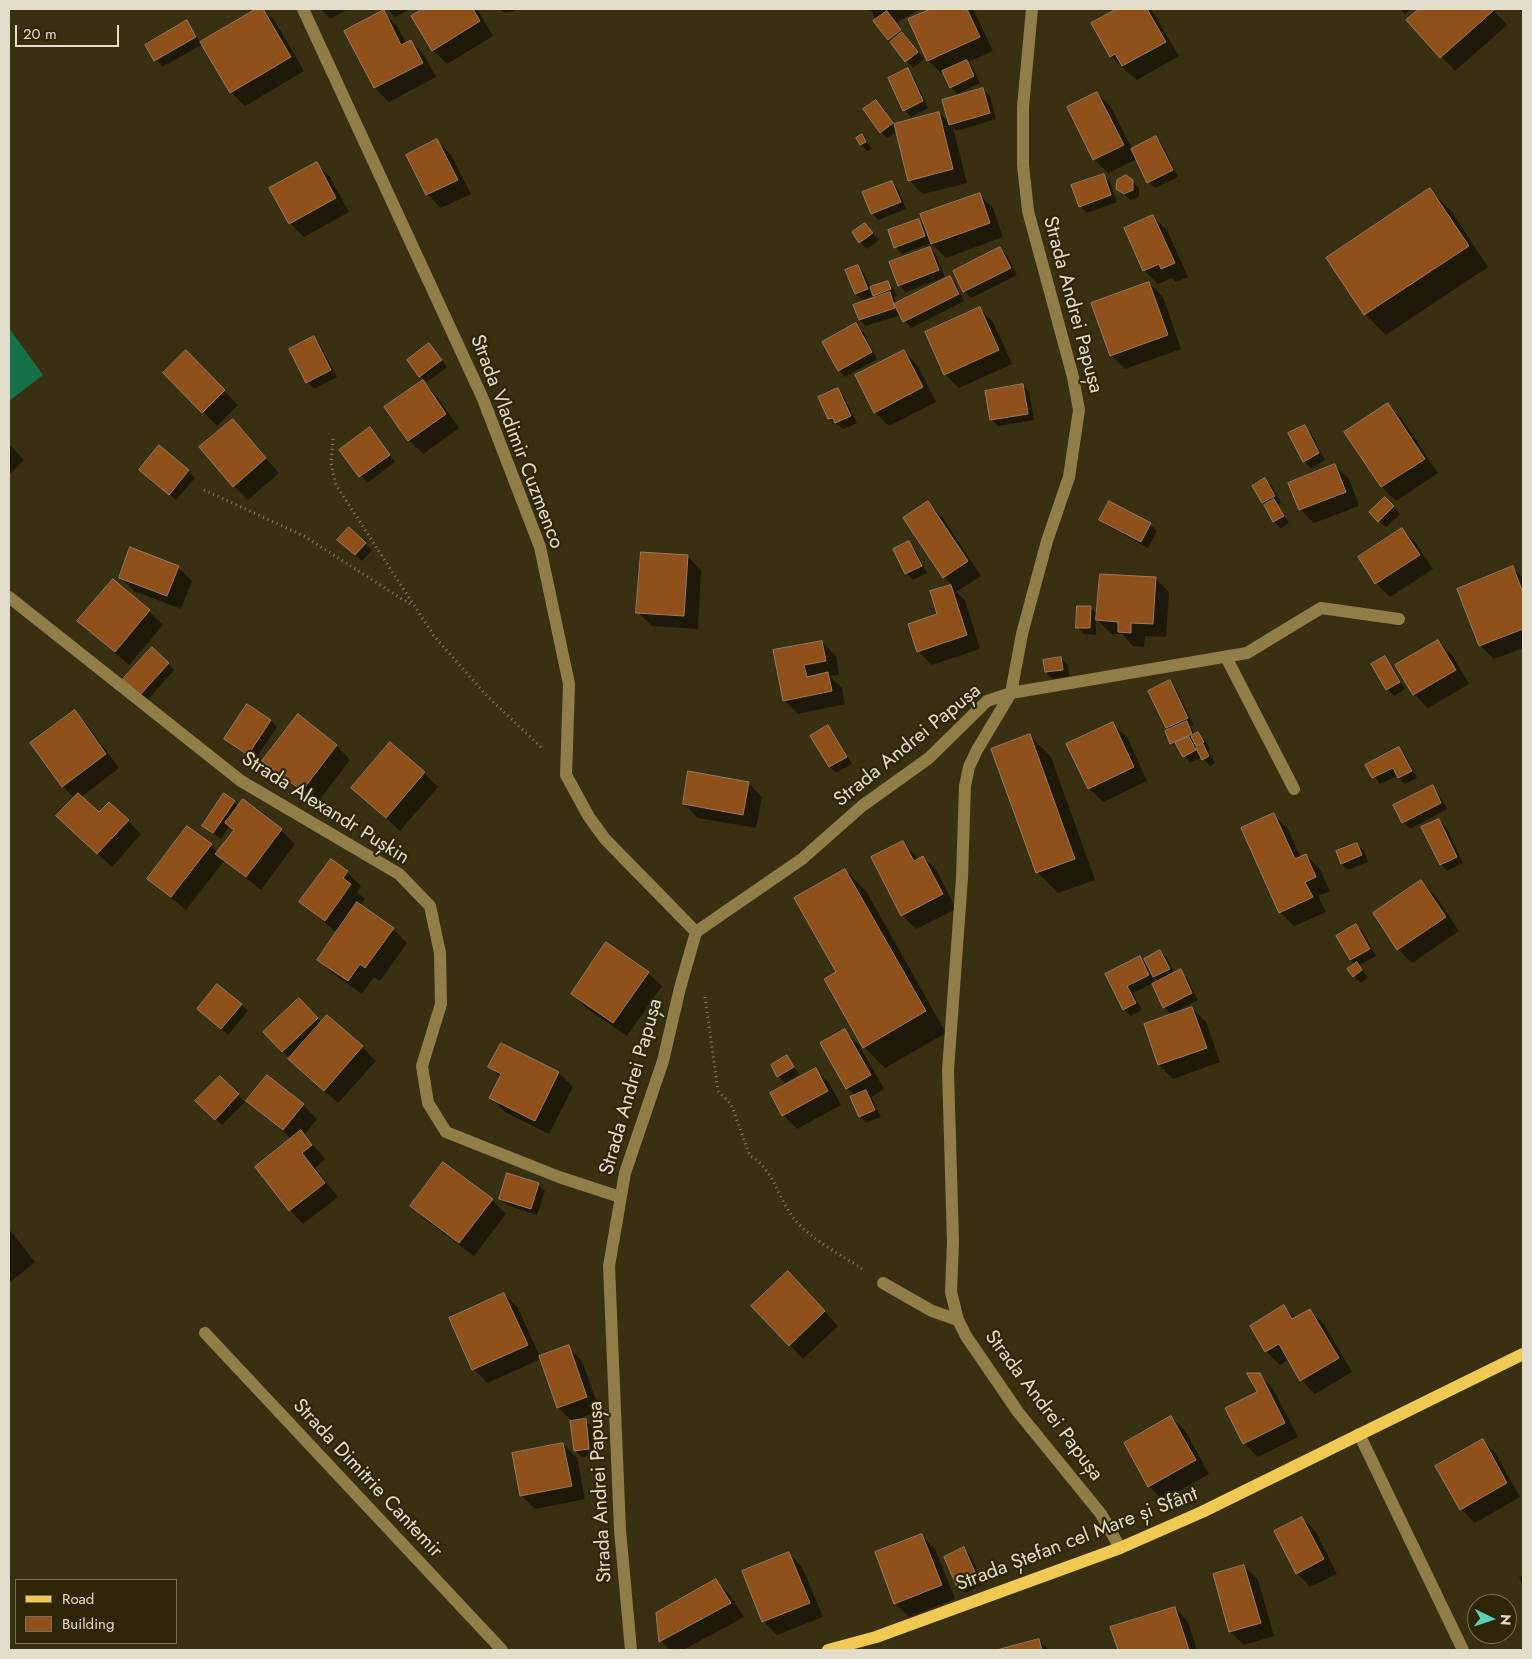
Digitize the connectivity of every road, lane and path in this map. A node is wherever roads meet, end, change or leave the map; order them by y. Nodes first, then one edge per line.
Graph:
1 (303, 9) edge
2 (1032, 9) edge
3 (333, 438) dead end
4 (204, 490) dead end
5 (9, 597) edge
6 (415, 607) junction
7 (1400, 619) dead end
8 (1226, 657) junction
9 (1011, 693) junction
10 (566, 775) junction
11 (1294, 789) dead end
12 (696, 932) junction
13 (704, 993) dead end
14 (620, 1197) junction
15 (883, 1283) joint
16 (958, 1320) junction
17 (205, 1333) dead end
18 (1523, 1354) edge
19 (1359, 1434) junction
20 (1120, 1548) junction
21 (502, 1650) edge
22 (631, 1650) edge
23 (828, 1650) edge
24 (1463, 1650) edge

1 - 10 street, Strada Vladimir Cuzmenco
2 - 9 street, Strada Andrei Papușa
3 - 6 path
4 - 6 path
5 - 14 street, Strada Alexandr Pușkin
6 - 10 path
7 - 8 street, Strada Andrei Papușa
8 - 9 street, Strada Andrei Papușa
8 - 11 street
9 - 12 street, Strada Andrei Papușa
9 - 16 street, Strada Andrei Papușa
10 - 12 street
12 - 14 street, Strada Andrei Papușa
13 - 15 path
14 - 22 street, Strada Andrei Papușa
15 - 16 street
16 - 20 street, Strada Andrei Papușa
17 - 21 street, Strada Dimitrie Cantemir
18 - 19 main road, Strada Ștefan cel Mare și Sfânt
19 - 20 main road, Strada Ștefan cel Mare și Sfânt
19 - 24 street
20 - 23 main road, Strada Ștefan cel Mare și Sfânt

